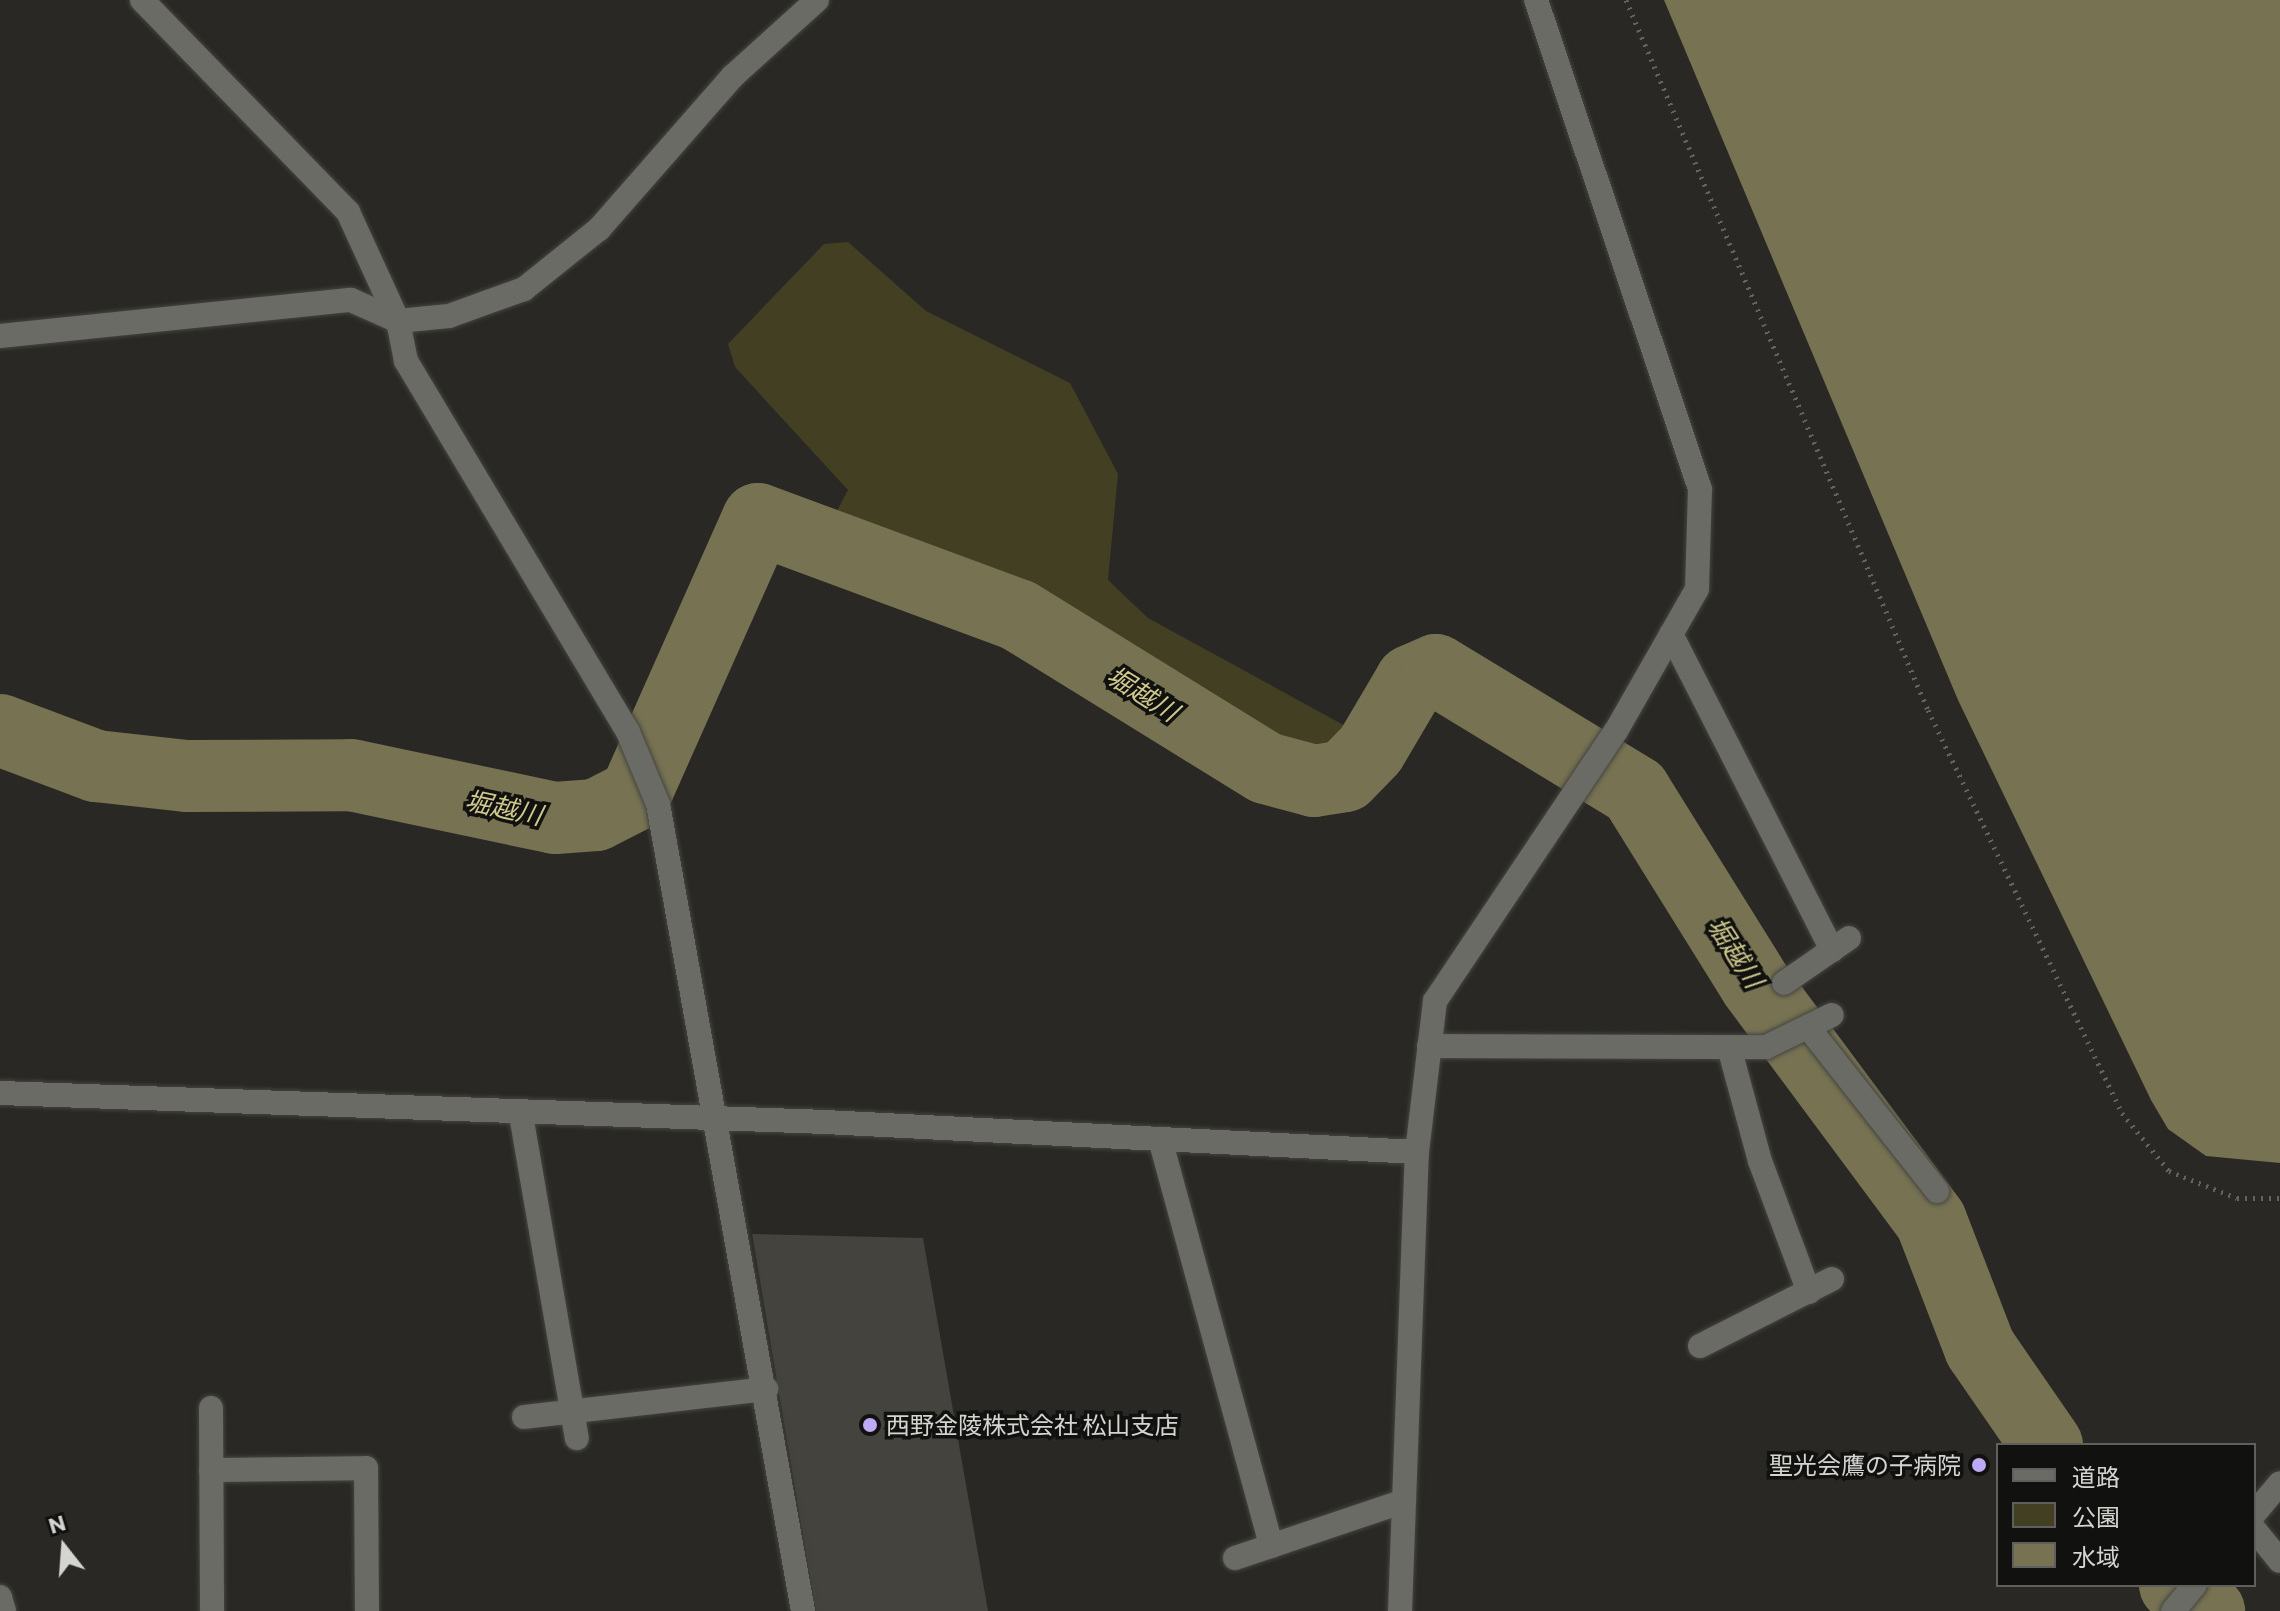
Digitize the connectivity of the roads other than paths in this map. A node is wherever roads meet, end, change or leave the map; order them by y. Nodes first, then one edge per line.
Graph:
1 (142, 0) edge
2 (817, 0) edge
3 (1536, 0) edge
4 (398, 321) junction
5 (0, 336) edge
6 (1671, 634) junction
7 (1784, 983) dead end
8 (1832, 1015) dead end
9 (1808, 1027) junction
10 (1429, 1046) junction
11 (1729, 1047) junction
12 (0, 1093) edge
13 (521, 1115) junction
14 (721, 1123) junction
15 (1160, 1139) junction
16 (1417, 1152) junction
17 (1937, 1191) dead end
18 (1832, 1279) dead end
19 (1809, 1292) junction
20 (1700, 1346) dead end
21 (766, 1389) junction
22 (211, 1408) dead end
23 (572, 1411) junction
24 (524, 1417) dead end
25 (577, 1438) dead end
26 (211, 1470) junction
27 (2280, 1483) edge
28 (1404, 1501) junction
29 (2256, 1512) edge
30 (2256, 1531) edge
31 (1271, 1546) junction
32 (1235, 1558) dead end
33 (2280, 1561) edge
34 (2193, 1587) edge
35 (0, 1597) edge
36 (4, 1611) edge
37 (212, 1611) edge
38 (367, 1611) edge
39 (803, 1611) edge
40 (1400, 1611) edge
41 (2173, 1611) edge

1 - 4 street
2 - 4 street
3 - 6 street
4 - 5 street
4 - 14 street
6 - 7 street
6 - 10 street
8 - 9 street
9 - 11 street
9 - 17 street
10 - 11 street
10 - 16 street
11 - 19 street
12 - 13 street
13 - 14 street
13 - 23 street
14 - 15 street
14 - 21 street
15 - 16 street
15 - 31 street
16 - 28 street
18 - 19 street
19 - 20 street
21 - 23 street
21 - 39 street
22 - 26 street
23 - 24 street
23 - 25 street
26 - 37 street
26 - 38 street
27 - 29 street
28 - 31 street
28 - 40 street
30 - 33 street
31 - 32 street
34 - 41 street
35 - 36 street

